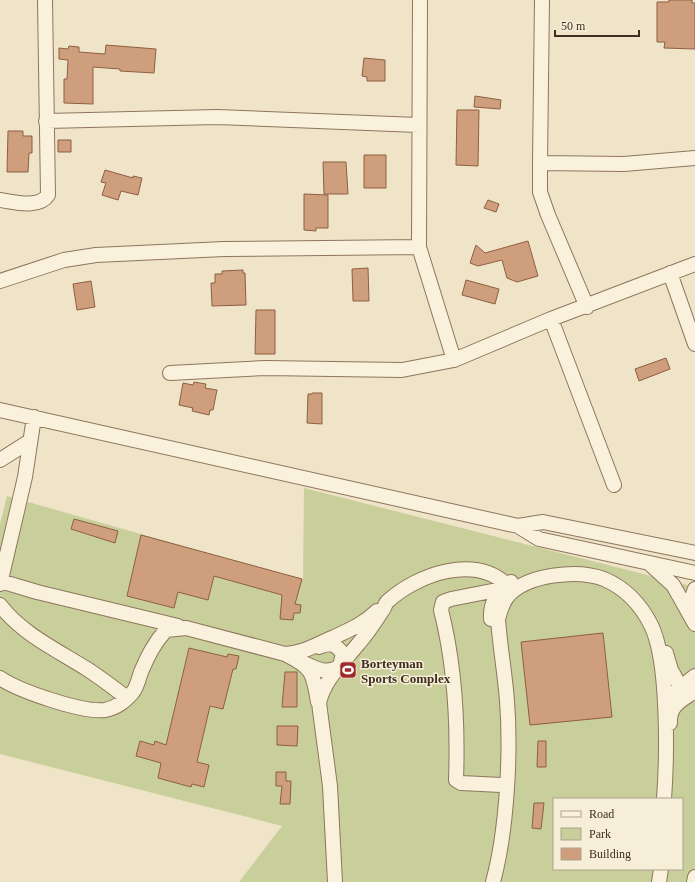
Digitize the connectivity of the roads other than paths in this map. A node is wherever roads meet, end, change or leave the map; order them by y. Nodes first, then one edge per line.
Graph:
1 (45, 0) edge
2 (420, 0) edge
3 (542, 0) edge
4 (46, 121) junction
5 (418, 125) junction
6 (695, 158) edge
7 (540, 163) junction
8 (0, 200) edge
9 (419, 247) junction
10 (695, 264) edge
11 (670, 273) junction
12 (0, 280) edge
13 (587, 307) junction
14 (551, 319) junction
15 (695, 344) edge
16 (454, 360) junction
17 (170, 373) dead end
18 (0, 410) edge
19 (34, 417) junction
20 (30, 441) junction
21 (0, 460) edge
22 (614, 485) dead end
23 (518, 526) junction
24 (695, 553) edge
25 (648, 562) junction
26 (695, 573) edge
27 (0, 582) edge
28 (505, 587) junction
29 (695, 589) edge
30 (387, 602) junction
31 (0, 605) edge
32 (694, 621) edge
33 (186, 628) junction
34 (317, 648) junction
35 (294, 656) junction
36 (340, 666) junction
37 (314, 668) junction
38 (695, 676) edge
39 (0, 678) edge
40 (687, 692) edge
41 (127, 698) junction
42 (664, 701) junction
43 (318, 703) junction
44 (501, 785) junction
45 (664, 798) edge
46 (669, 798) edge
47 (656, 870) edge
48 (661, 870) edge
49 (695, 877) edge
50 (335, 882) edge
51 (487, 882) edge
52 (493, 882) edge
53 (654, 882) edge
54 (659, 882) edge
55 (694, 882) edge

1 - 4 street
2 - 5 street
3 - 7 street
4 - 5 street
4 - 8 street
5 - 9 street
6 - 7 street
7 - 13 street
9 - 12 street
9 - 16 street
10 - 11 street
11 - 13 street
11 - 15 street
13 - 14 street
14 - 16 street
14 - 22 street
16 - 17 street
18 - 19 street
19 - 20 street
19 - 23 street
20 - 21 street
20 - 27 street
23 - 24 street
23 - 25 street
25 - 26 street
25 - 32 street
27 - 33 street
28 - 30 street
28 - 40 street
28 - 44 street
28 - 44 street
29 - 32 street
30 - 35 street
30 - 36 street
31 - 41 street
33 - 35 street
33 - 41 street
34 - 35 street
34 - 36 street
34 - 37 street
35 - 37 street
35 - 43 street
36 - 37 street
36 - 43 street
38 - 40 street
39 - 41 street
40 - 42 street
40 - 46 street
42 - 45 street
42 - 52 street
43 - 50 street
44 - 51 street
47 - 53 street
48 - 54 street
49 - 55 street

